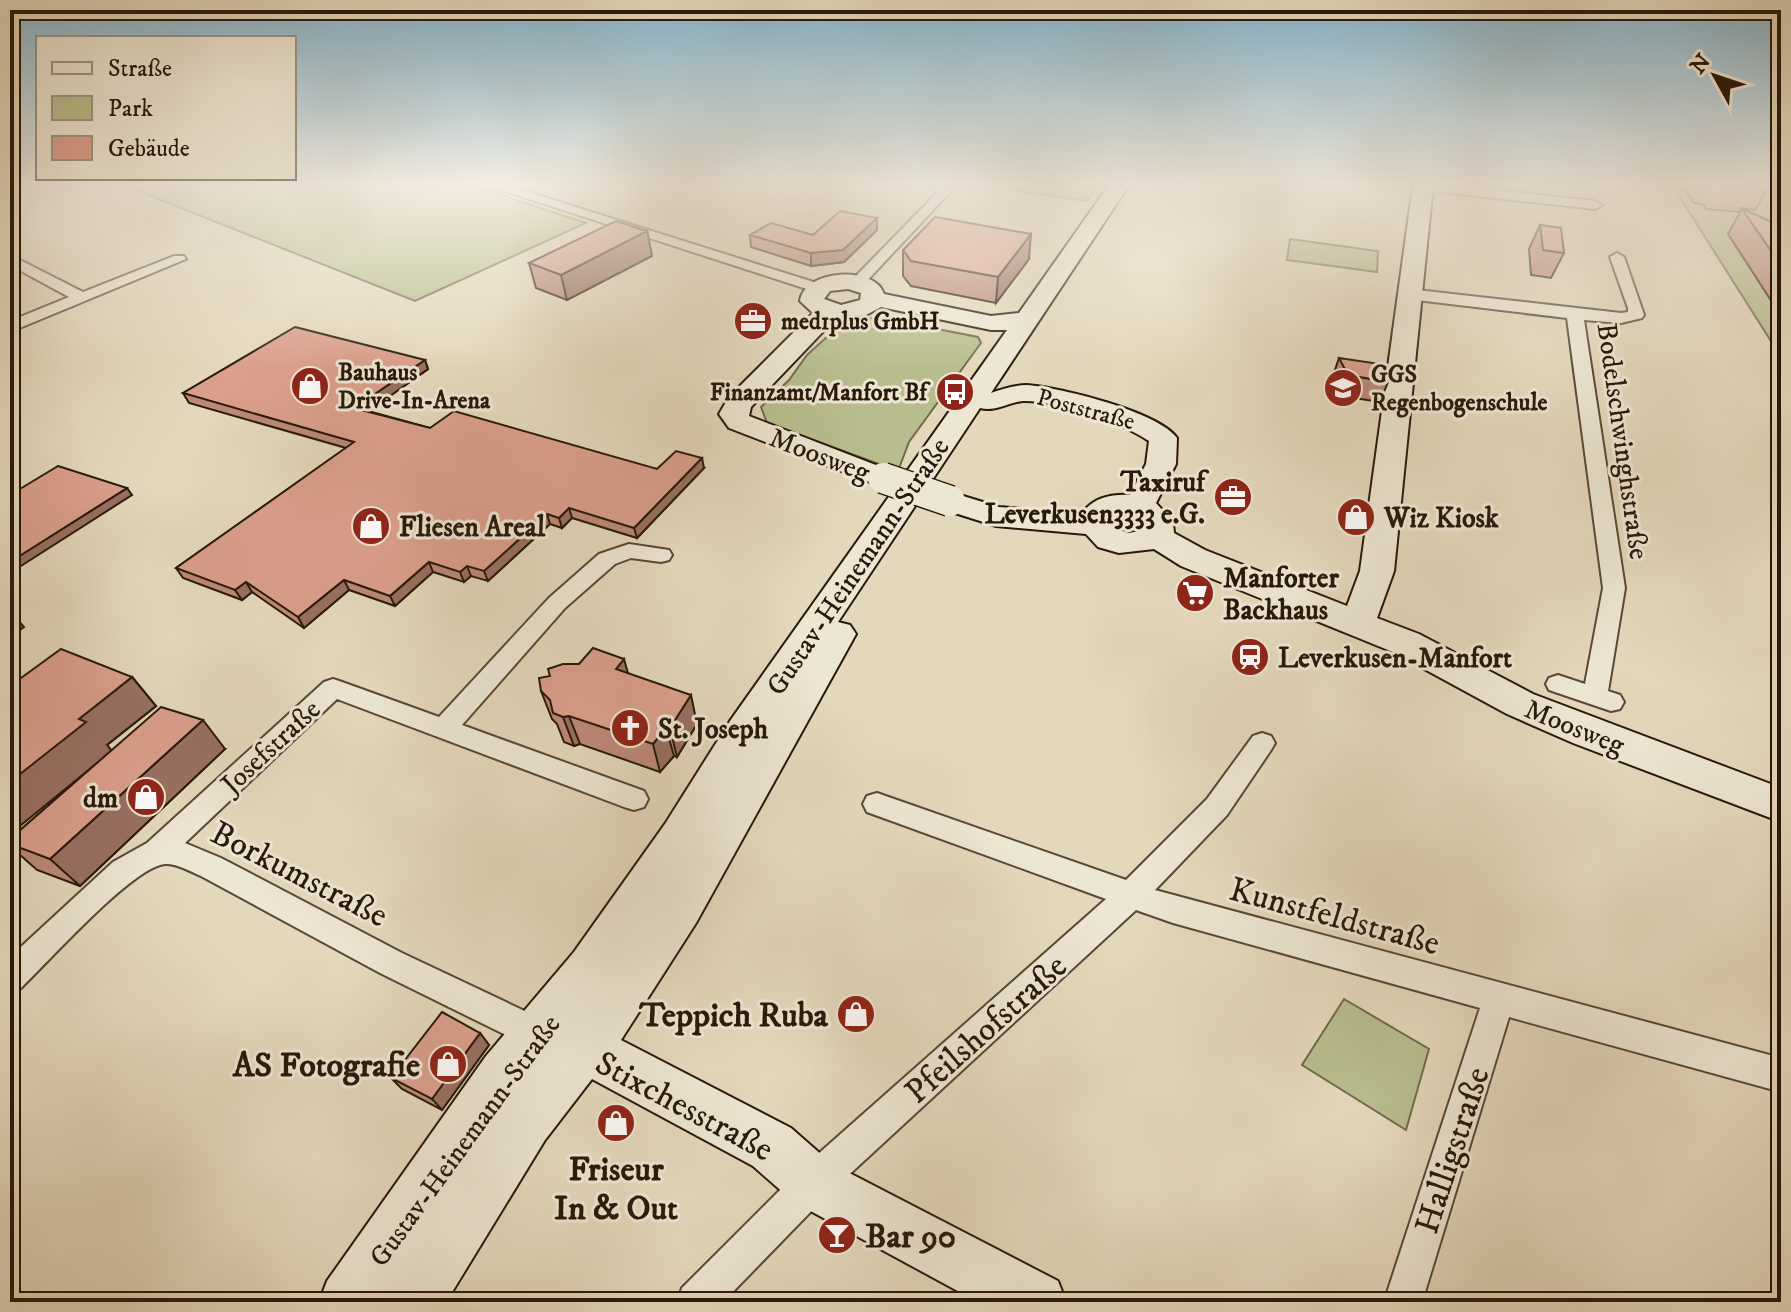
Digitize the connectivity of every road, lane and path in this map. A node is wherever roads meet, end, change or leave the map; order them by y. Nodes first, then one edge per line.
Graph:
1 (670, 246) edge
2 (903, 246) edge
3 (1077, 246) edge
4 (1093, 246) edge
5 (1415, 246) edge
6 (1617, 257) dead end
7 (10, 259) edge
8 (179, 259) dead end
9 (1408, 294) junction
10 (866, 296) junction
11 (82, 298) junction
12 (823, 299) junction
13 (1575, 314) junction
14 (1027, 318) junction
15 (10, 327) edge
16 (1008, 378) junction
17 (1139, 506) junction
18 (1095, 525) junction
19 (1156, 537) junction
20 (661, 555) dead end
21 (1358, 623) junction
22 (1558, 684) dead end
23 (444, 728) junction
24 (1262, 743) dead end
25 (634, 799) dead end
26 (877, 804) dead end
27 (1781, 805) edge
28 (157, 852) junction
29 (1129, 897) junction
30 (10, 978) edge
31 (1499, 998) junction
32 (561, 1042) junction
33 (1781, 1075) edge
34 (813, 1183) junction
35 (348, 1302) edge
36 (413, 1302) edge
37 (696, 1302) edge
38 (1037, 1302) edge
39 (1403, 1302) edge

1 - 12 street
2 - 10 street
3 - 14 street, Gustav-Heinemann-Straße
4 - 16 street, Gustav-Heinemann-Straße
5 - 9 street
6 - 13 street, Bodelschwinghstraße
7 - 11 street
8 - 11 street
9 - 13 street
9 - 21 street
10 - 12 street
10 - 14 street
10 - 16 street
11 - 15 street
12 - 18 street, Moosweg, bridge
13 - 22 street, Bodelschwinghstraße
14 - 16 street, Gustav-Heinemann-Straße
16 - 17 street, Poststraße
16 - 32 street, Gustav-Heinemann-Straße
16 - 32 street, Gustav-Heinemann-Straße
17 - 18 street
17 - 19 street
18 - 19 street
19 - 21 street, Moosweg
20 - 23 street
21 - 27 street, Moosweg
23 - 25 street, Josefstraße
23 - 28 street, Josefstraße
24 - 29 street, Pfeilshofstraße
26 - 29 street, Kunstfeldstraße
28 - 30 street
28 - 32 street, Borkumstraße
29 - 31 street, Kunstfeldstraße
29 - 34 street, Pfeilshofstraße
31 - 33 street, Kunstfeldstraße
31 - 39 street, Halligstraße
32 - 34 street, Stixchesstraße
32 - 35 street, Gustav-Heinemann-Straße
32 - 36 street, Gustav-Heinemann-Straße
34 - 37 street, Pfeilshofstraße
34 - 38 street, Stixchesstraße

